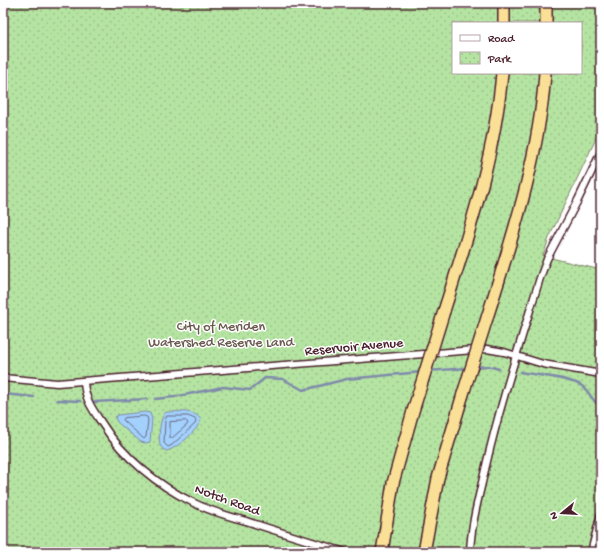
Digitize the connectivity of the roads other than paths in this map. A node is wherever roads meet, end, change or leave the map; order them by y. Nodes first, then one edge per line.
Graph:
1 (504, 3) edge
2 (546, 3) edge
3 (504, 22) edge
4 (546, 22) edge
5 (502, 74) edge
6 (545, 74) edge
7 (601, 152) edge
8 (516, 355) junction
9 (601, 374) edge
10 (3, 378) edge
11 (84, 382) junction
12 (601, 514) edge
13 (424, 550) edge
14 (345, 552) edge
15 (382, 552) edge
16 (470, 552) edge
17 (591, 552) edge

1 - 3 highway
2 - 4 highway
5 - 15 highway, bridge
6 - 13 highway, bridge
7 - 8 street
8 - 9 street, Reservoir Avenue
8 - 11 street, Reservoir Avenue
8 - 16 street
10 - 11 street, Reservoir Avenue
11 - 14 street, Notch Road
12 - 17 street

